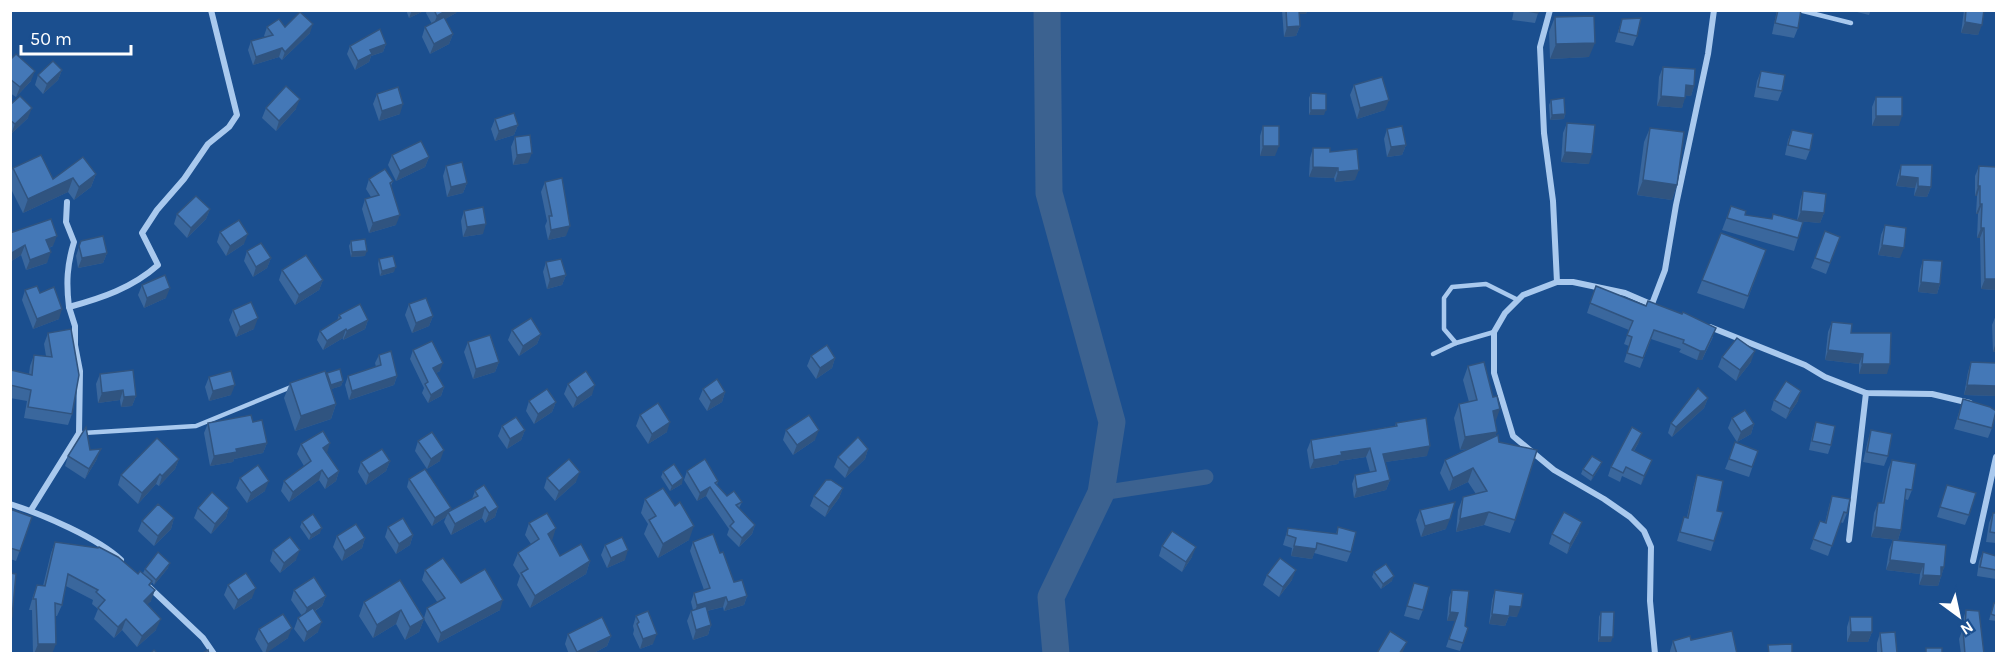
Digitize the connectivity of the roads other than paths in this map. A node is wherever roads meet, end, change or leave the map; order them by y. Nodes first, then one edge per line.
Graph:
1 (211, 10) edge
2 (1550, 10) edge
3 (1714, 10) edge
4 (1799, 10) edge
5 (1851, 23) dead end
6 (67, 202) dead end
7 (1557, 282) junction
8 (1518, 300) junction
9 (1652, 304) junction
10 (69, 307) junction
11 (1663, 308) edge
12 (1706, 326) edge
13 (1494, 332) junction
14 (1456, 342) junction
15 (1433, 354) dead end
16 (301, 383) edge
17 (1866, 393) junction
18 (1980, 405) edge
19 (79, 434) junction
20 (1996, 456) edge
21 (10, 504) edge
22 (31, 510) junction
23 (1849, 540) dead end
24 (1973, 561) dead end
25 (126, 565) edge
26 (143, 581) edge
27 (214, 654) edge
28 (1655, 654) edge

1 - 10 street
2 - 7 street
3 - 9 street
4 - 5 lane
6 - 10 street
7 - 8 street
7 - 9 street
8 - 13 street
8 - 14 lane
9 - 11 street
10 - 19 street
12 - 17 street
13 - 14 lane
13 - 28 street
14 - 15 lane
16 - 19 lane
17 - 18 street
17 - 23 street
19 - 22 street
20 - 24 street
21 - 22 street
22 - 25 street
26 - 27 street

